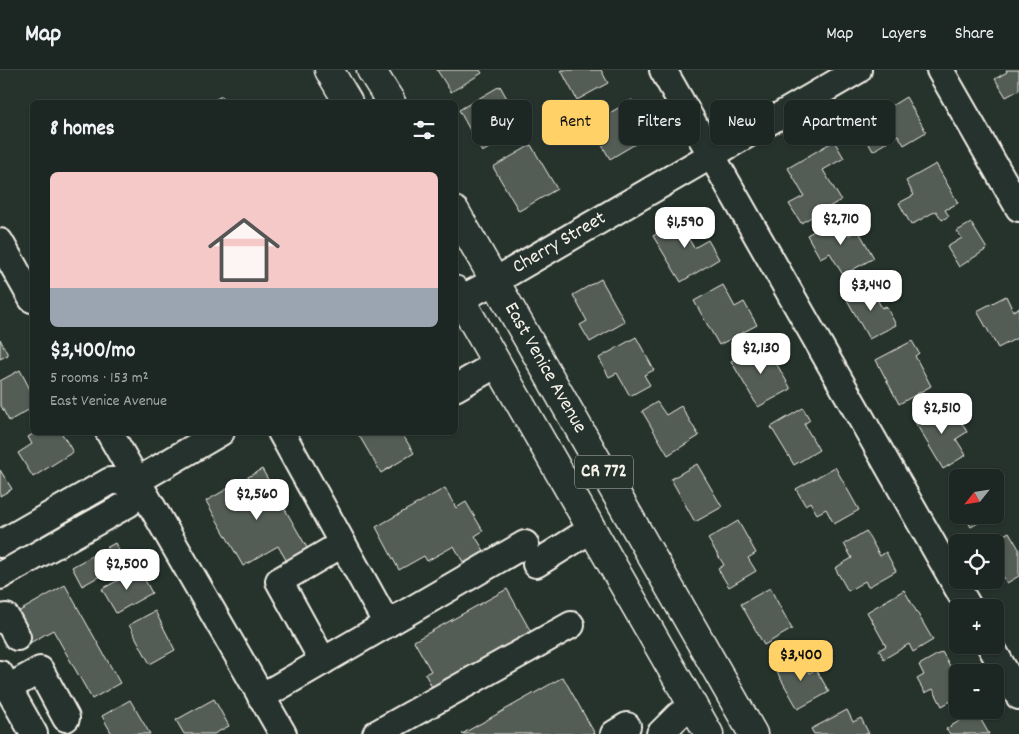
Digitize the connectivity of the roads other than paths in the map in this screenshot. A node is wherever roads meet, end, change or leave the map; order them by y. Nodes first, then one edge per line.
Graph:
1 (329, 70) edge
2 (371, 70) edge
3 (663, 70) edge
4 (858, 70) edge
5 (940, 70) edge
6 (347, 100) edge
7 (390, 100) edge
8 (711, 155) junction
9 (1019, 208) edge
10 (458, 216) edge
11 (0, 242) edge
12 (495, 281) junction
13 (30, 295) edge
14 (458, 297) edge
15 (458, 299) edge
16 (497, 364) junction
17 (458, 386) edge
18 (111, 435) edge
19 (216, 435) edge
20 (283, 435) edge
21 (137, 481) junction
22 (592, 529) junction
23 (0, 544) edge
24 (342, 544) junction
25 (0, 576) edge
26 (964, 599) edge
27 (387, 624) junction
28 (571, 625) dead end
29 (995, 654) edge
30 (323, 661) junction
31 (4, 681) edge
32 (1019, 696) edge
33 (261, 697) junction
34 (694, 707) junction
35 (66, 718) dead end
36 (34, 734) edge
37 (283, 734) edge
38 (376, 734) edge
39 (660, 734) edge
40 (709, 734) edge
41 (753, 734) edge

1 - 6 main road
2 - 7 main road
3 - 8 street
4 - 8 street, Cherry Street
5 - 9 street
8 - 12 street, Cherry Street
8 - 26 street
10 - 12 main road, East Venice Avenue / CR 772
11 - 13 street
12 - 14 street, Cherry Street
12 - 41 main road, East Venice Avenue / CR 772
15 - 16 main road, East Venice Avenue / CR 772
16 - 17 street
16 - 22 main road, East Venice Avenue / CR 772
18 - 21 street
19 - 21 street
20 - 24 street
21 - 23 street
21 - 25 street
21 - 33 street
22 - 27 street
22 - 34 main road, East Venice Avenue / CR 772
24 - 27 street
24 - 30 street
27 - 30 street
28 - 38 street
29 - 32 street
30 - 33 street
31 - 35 street
31 - 36 street
33 - 37 street
34 - 39 street
34 - 40 main road, East Venice Avenue / CR 772

